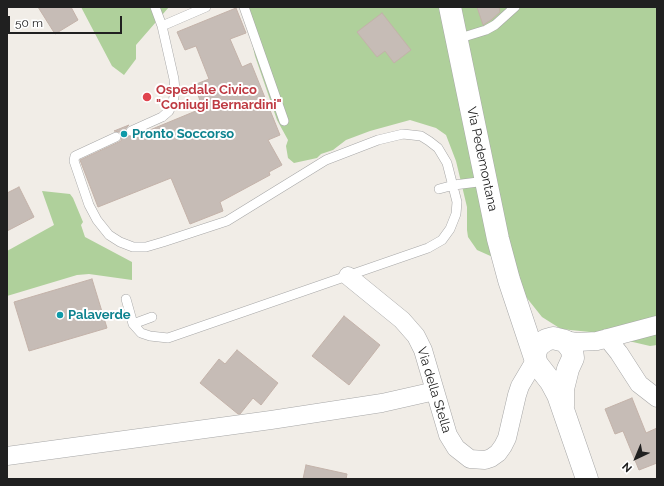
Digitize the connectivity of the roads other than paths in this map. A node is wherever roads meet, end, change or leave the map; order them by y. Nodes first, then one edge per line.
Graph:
1 (155, 7) edge
2 (244, 7) edge
3 (450, 7) edge
4 (515, 7) edge
5 (201, 8) edge
6 (162, 26) junction
7 (457, 39) junction
8 (284, 121) dead end
9 (131, 131) dead end
10 (116, 137) dead end
11 (486, 181) junction
12 (454, 185) junction
13 (439, 189) dead end
14 (348, 276) junction
15 (126, 299) dead end
16 (518, 310) junction
17 (152, 317) dead end
18 (133, 324) junction
19 (657, 325) edge
20 (558, 339) junction
21 (602, 340) junction
22 (539, 364) junction
23 (569, 367) junction
24 (435, 391) junction
25 (657, 398) edge
26 (563, 409) junction
27 (7, 456) edge
28 (587, 479) edge

1 - 6 lane
2 - 8 lane
3 - 7 street, Via Pedemontana
4 - 7 lane
5 - 6 lane
6 - 9 lane
7 - 11 street, Via Pedemontana
10 - 12 lane
11 - 12 lane
11 - 16 street, Via Pedemontana
12 - 13 lane
12 - 14 lane
14 - 18 lane
14 - 24 street, Via della Stella
15 - 18 lane
16 - 20 street, Via Pedemontana
16 - 22 street, Via Pedemontana
17 - 18 lane
19 - 21 street
20 - 21 street
20 - 22 street
20 - 23 street, Via Pedemontana
21 - 23 street
21 - 25 street
22 - 23 street
22 - 24 street, Via della Stella
22 - 26 street, Via Pedemontana
23 - 26 street, Via Pedemontana
24 - 27 street
26 - 28 street, Via Pedemontana

